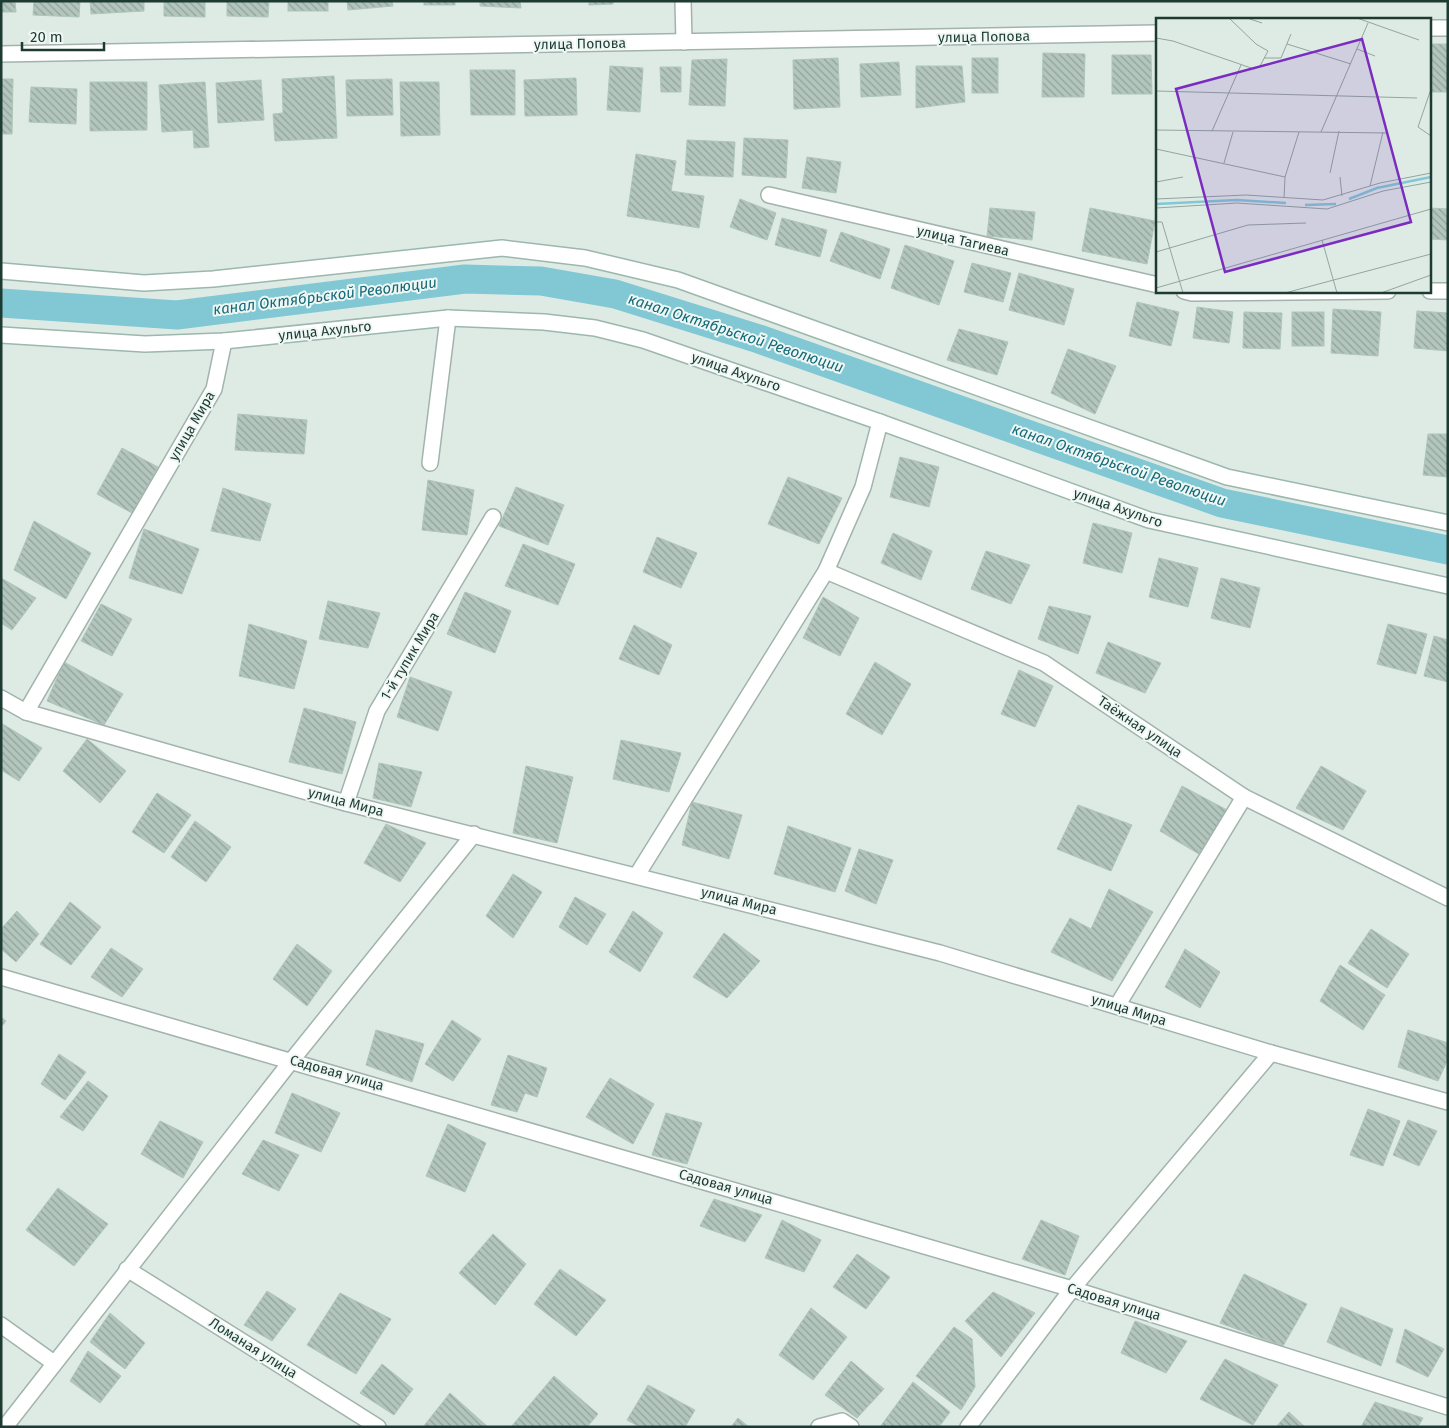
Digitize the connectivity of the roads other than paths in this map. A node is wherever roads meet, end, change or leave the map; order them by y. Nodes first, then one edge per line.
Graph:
1 (682, 1) edge
2 (1432, 28) edge
3 (1448, 28) edge
4 (1156, 33) edge
5 (684, 42) junction
6 (1, 54) edge
7 (769, 195) dead end
8 (1, 271) edge
9 (1156, 285) edge
10 (1432, 291) edge
11 (1448, 291) edge
12 (1188, 292) edge
13 (1290, 292) edge
14 (448, 318) junction
15 (1, 335) edge
16 (224, 341) junction
17 (880, 422) junction
18 (430, 463) dead end
19 (493, 517) dead end
20 (1448, 524) edge
21 (826, 571) junction
22 (1448, 586) edge
23 (1, 698) edge
24 (26, 712) junction
25 (1244, 797) junction
26 (346, 803) junction
27 (474, 834) junction
28 (637, 875) junction
29 (1448, 898) edge
30 (1, 977) edge
31 (1116, 1006) junction
32 (1271, 1052) junction
33 (292, 1060) junction
34 (1448, 1102) edge
35 (128, 1269) junction
36 (1072, 1289) junction
37 (1, 1325) edge
38 (54, 1363) junction
39 (1448, 1407) edge
40 (5, 1427) edge
41 (378, 1427) edge
42 (819, 1427) edge
43 (851, 1427) edge
44 (968, 1427) edge

1 - 5 street
2 - 3 street
4 - 5 street, улица Попова
5 - 6 street, улица Попова
7 - 9 street, улица Тагиева
8 - 20 street
10 - 11 street
12 - 13 street
14 - 16 street, улица Ахульго
14 - 17 street, улица Ахульго
14 - 18 street
15 - 16 street, улица Ахульго
16 - 24 street, улица Мира
17 - 21 street
17 - 22 street, улица Ахульго
19 - 26 street, 1-й тупик Мира
21 - 25 street, Таёжная улица
21 - 28 street
23 - 24 street, улица Мира
24 - 26 street, улица Мира
25 - 29 street, Таёжная улица
25 - 31 street
26 - 27 street, улица Мира
27 - 28 street, улица Мира
27 - 33 street
28 - 31 street, улица Мира
30 - 33 street, Садовая улица
31 - 32 street, улица Мира
32 - 34 street, улица Мира
32 - 36 street
33 - 35 street
33 - 36 street, Садовая улица
35 - 38 street
35 - 41 street, Ломаная улица
36 - 39 street, Садовая улица
36 - 44 street
37 - 38 street
38 - 40 street
42 - 43 street

